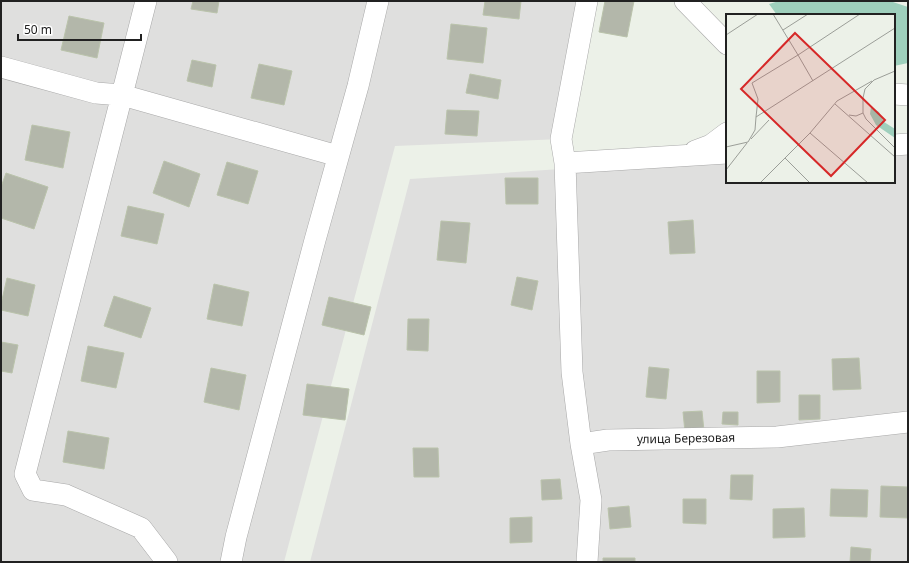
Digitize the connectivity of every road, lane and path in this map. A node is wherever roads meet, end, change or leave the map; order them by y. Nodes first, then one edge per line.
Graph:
1 (146, 1) edge
2 (378, 1) edge
3 (587, 1) edge
4 (685, 1) edge
5 (726, 43) edge
6 (1, 67) edge
7 (895, 94) edge
8 (122, 95) junction
9 (908, 96) edge
10 (726, 134) edge
11 (908, 144) edge
12 (895, 145) edge
13 (726, 153) edge
14 (685, 154) junction
15 (338, 156) junction
16 (565, 163) junction
17 (908, 422) edge
18 (581, 444) junction
19 (166, 562) edge
20 (231, 562) edge
21 (587, 562) edge

1 - 8 street
2 - 15 street
3 - 16 street
4 - 5 street
6 - 8 street
7 - 9 street
8 - 15 street
8 - 19 street
10 - 14 street
11 - 12 street
13 - 14 street
14 - 16 street
15 - 20 street
16 - 18 street
17 - 18 street, улица Березовая
18 - 21 street

